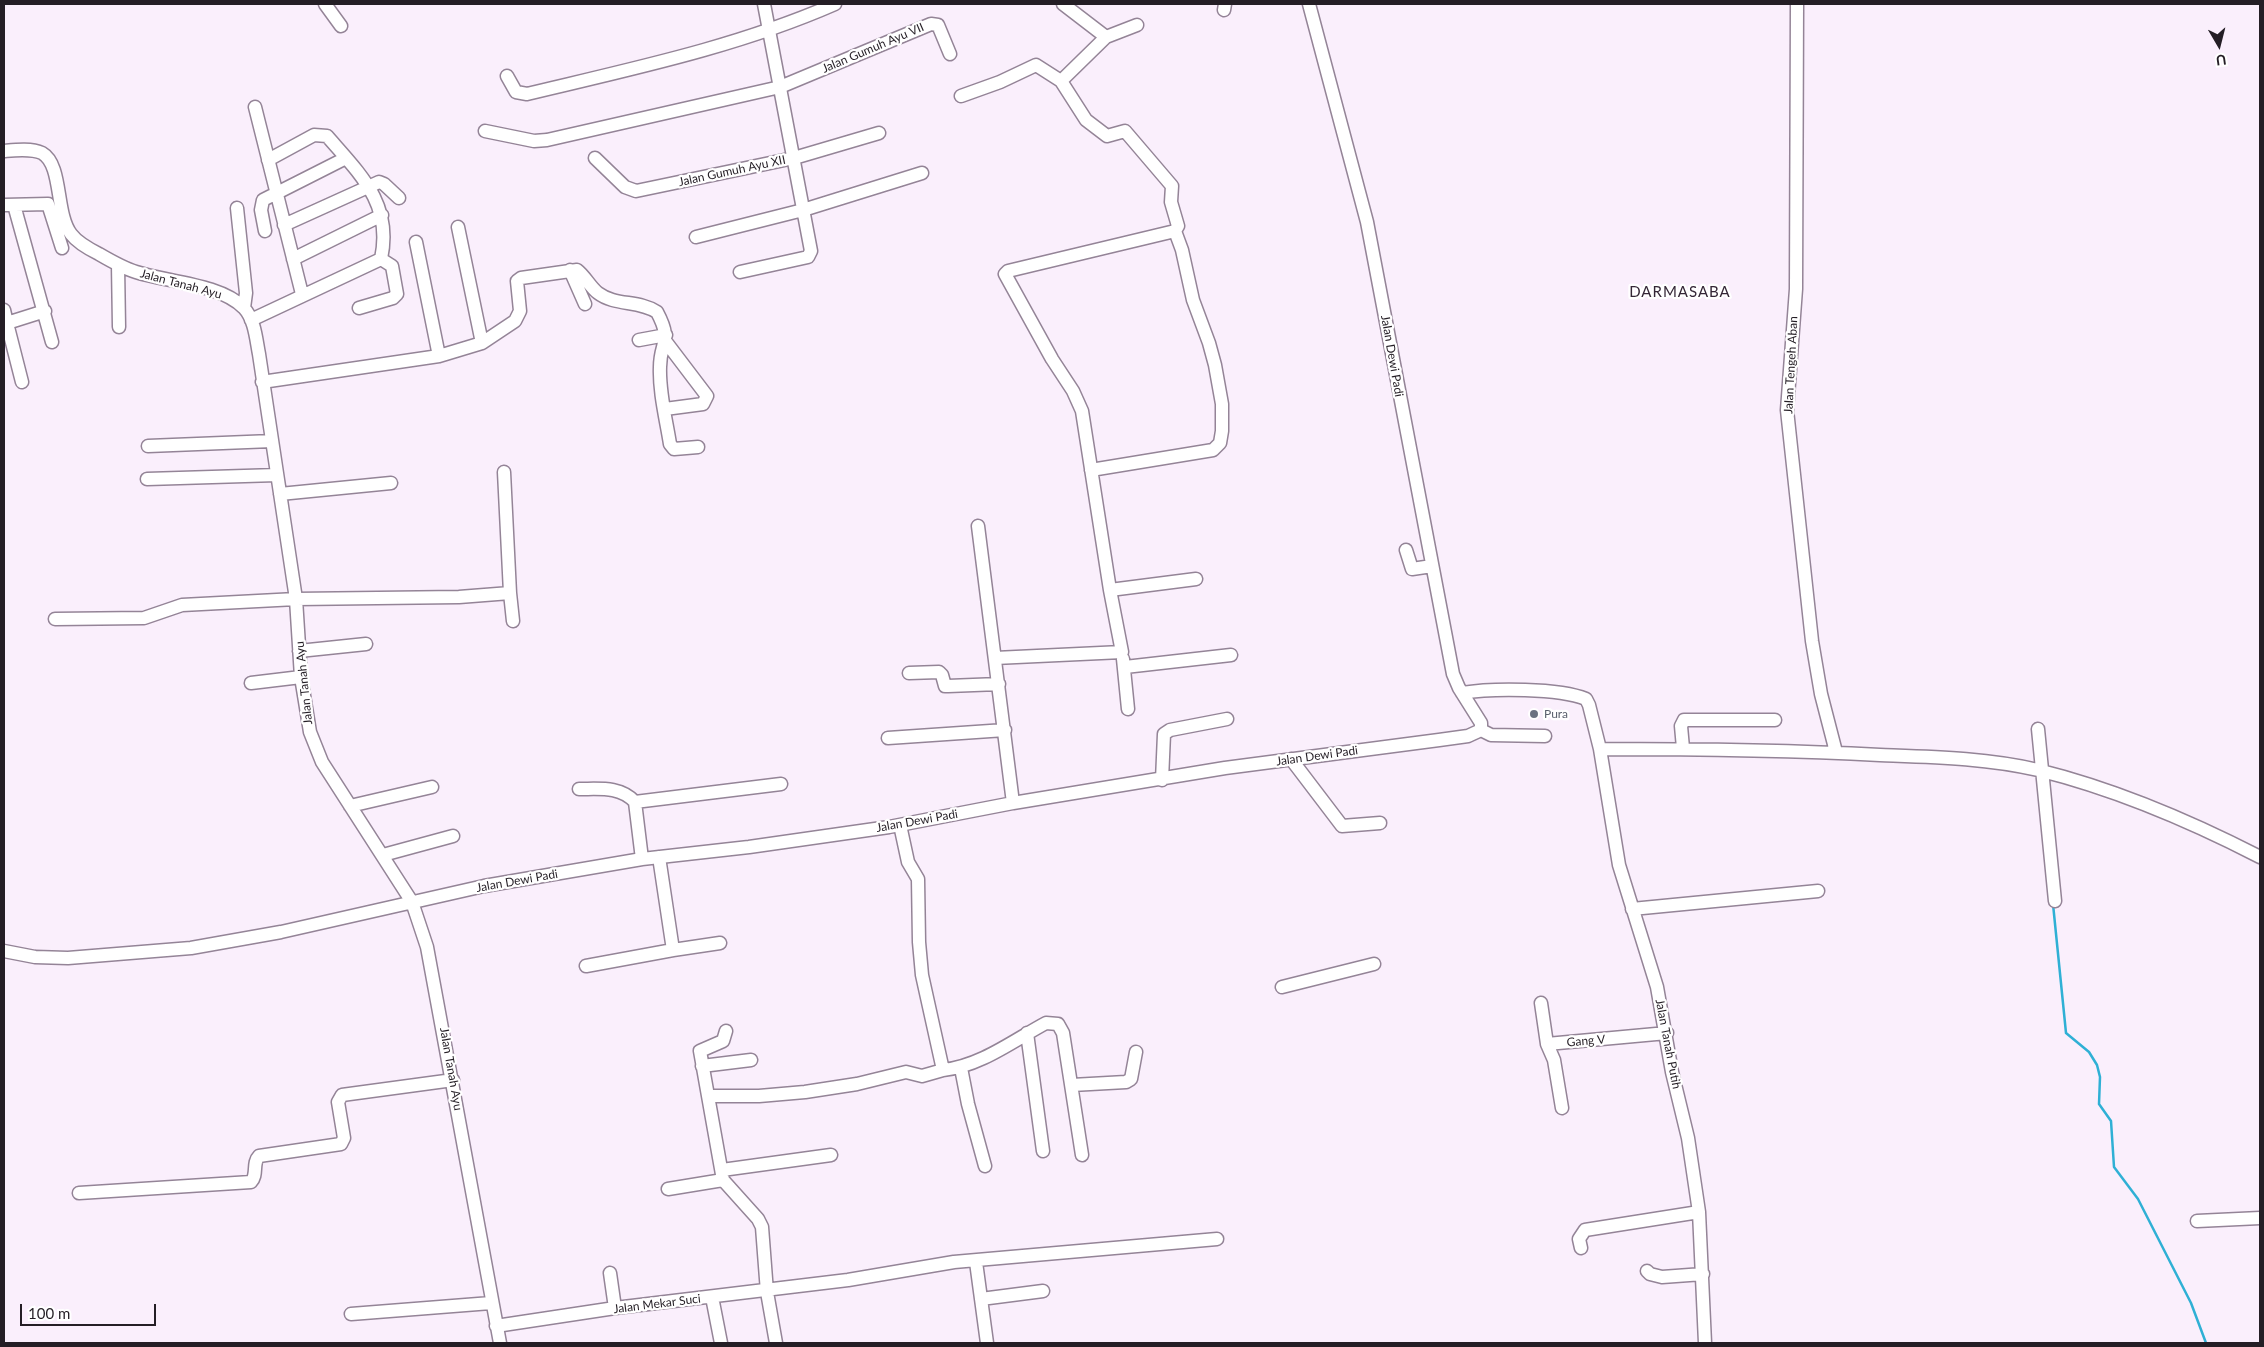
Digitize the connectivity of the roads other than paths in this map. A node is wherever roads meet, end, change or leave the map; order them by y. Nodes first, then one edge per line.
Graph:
1 (325, 4) edge
2 (764, 4) edge
3 (836, 4) edge
4 (1063, 4) edge
5 (1309, 4) edge
6 (1797, 4) edge
7 (1137, 24) dead end
8 (341, 26) dead end
9 (770, 30) junction
10 (1103, 40) junction
11 (950, 54) dead end
12 (507, 76) dead end
13 (1062, 81) junction
14 (780, 87) junction
15 (961, 96) dead end
16 (255, 107) dead end
17 (486, 131) dead end
18 (880, 134) dead end
19 (4, 151) edge
20 (346, 158) junction
21 (595, 158) dead end
22 (794, 158) junction
23 (268, 160) junction
24 (922, 173) dead end
25 (369, 185) junction
26 (275, 192) junction
27 (400, 198) dead end
28 (9, 205) edge
29 (237, 208) dead end
30 (803, 210) junction
31 (382, 215) junction
32 (284, 225) junction
33 (458, 227) dead end
34 (265, 231) dead end
35 (1175, 231) junction
36 (696, 236) dead end
37 (416, 242) dead end
38 (62, 248) dead end
39 (293, 259) junction
40 (381, 259) junction
41 (118, 265) junction
42 (570, 270) junction
43 (740, 272) dead end
44 (302, 294) junction
45 (585, 304) dead end
46 (244, 308) junction
47 (359, 308) dead end
48 (4, 310) edge
49 (45, 310) junction
50 (251, 320) junction
51 (6, 324) edge
52 (119, 327) dead end
53 (666, 339) junction
54 (639, 340) dead end
55 (52, 342) dead end
56 (482, 342) junction
57 (439, 356) junction
58 (22, 382) dead end
59 (262, 382) junction
60 (665, 408) junction
61 (272, 441) junction
62 (148, 446) dead end
63 (698, 447) dead end
64 (1091, 470) junction
65 (504, 472) dead end
66 (277, 475) junction
67 (147, 479) dead end
68 (391, 483) dead end
69 (280, 494) junction
70 (978, 526) dead end
71 (1406, 550) dead end
72 (1432, 566) junction
73 (1196, 579) dead end
74 (1110, 590) junction
75 (510, 593) junction
76 (296, 600) junction
77 (55, 619) dead end
78 (513, 621) dead end
79 (366, 644) dead end
80 (299, 651) junction
81 (1122, 652) junction
82 (1231, 655) dead end
83 (995, 658) junction
84 (1125, 667) junction
85 (908, 673) dead end
86 (301, 677) junction
87 (251, 683) dead end
88 (998, 684) junction
89 (1462, 693) junction
90 (1128, 709) dead end
91 (1227, 720) dead end
92 (1775, 720) dead end
93 (2038, 729) dead end
94 (1005, 730) junction
95 (1481, 730) junction
96 (1545, 736) dead end
97 (888, 738) dead end
98 (1683, 748) junction
99 (1600, 749) junction
100 (1836, 752) junction
101 (1293, 759) junction
102 (2037, 770) junction
103 (1162, 780) junction
104 (781, 784) dead end
105 (432, 787) dead end
106 (579, 789) dead end
107 (635, 802) junction
108 (1013, 803) junction
109 (350, 806) junction
110 (1380, 823) dead end
111 (895, 826) junction
112 (453, 836) dead end
113 (383, 855) junction
114 (659, 857) junction
115 (2260, 857) edge
116 (642, 859) junction
117 (1818, 891) dead end
118 (2055, 901) dead end
119 (412, 902) junction
120 (1632, 909) junction
121 (720, 943) dead end
122 (673, 950) junction
123 (4, 951) edge
124 (1374, 964) dead end
125 (586, 966) dead end
126 (1282, 987) dead end
127 (1541, 1003) dead end
128 (726, 1031) dead end
129 (1027, 1033) junction
130 (1667, 1033) junction
131 (1547, 1044) junction
132 (1136, 1052) dead end
133 (751, 1060) dead end
134 (702, 1066) junction
135 (961, 1068) junction
136 (944, 1070) junction
137 (453, 1080) junction
138 (1072, 1085) junction
139 (709, 1096) junction
140 (1562, 1108) dead end
141 (1043, 1151) dead end
142 (831, 1155) dead end
143 (1082, 1155) dead end
144 (985, 1166) dead end
145 (723, 1175) junction
146 (668, 1189) dead end
147 (79, 1193) dead end
148 (1699, 1212) junction
149 (2260, 1218) edge
150 (2197, 1221) dead end
151 (1217, 1239) dead end
152 (1581, 1248) dead end
153 (976, 1262) junction
154 (1647, 1271) dead end
155 (610, 1273) dead end
156 (1703, 1274) junction
157 (1043, 1291) dead end
158 (767, 1292) junction
159 (712, 1297) junction
160 (981, 1299) junction
161 (491, 1303) junction
162 (616, 1308) junction
163 (351, 1314) dead end
164 (496, 1326) junction
165 (500, 1343) edge
166 (721, 1343) edge
167 (776, 1343) edge
168 (987, 1343) edge
169 (1705, 1343) edge

1 - 8 street
2 - 9 street
3 - 9 street
4 - 10 street
5 - 72 street, Jalan Dewi Padi
6 - 100 street, Jalan Tengeh Aban
7 - 10 street
9 - 12 street
9 - 14 street
10 - 13 street
11 - 14 street, Jalan Gumuh Ayu VII
13 - 15 street
13 - 35 street
14 - 17 street
14 - 22 street
16 - 23 street
18 - 22 street, Jalan Gumuh Ayu XII
19 - 41 street, Jalan Tanah Ayu
20 - 23 street
20 - 25 street
20 - 26 street
21 - 22 street, Jalan Gumuh Ayu XII
22 - 30 street
23 - 26 street
24 - 30 street
25 - 27 street
25 - 31 street
25 - 32 street
26 - 32 street
26 - 34 street
28 - 38 street
28 - 49 street
29 - 46 street
30 - 36 street
30 - 43 street
31 - 39 street
31 - 40 street
32 - 39 street
33 - 56 street
35 - 64 street
35 - 64 street
37 - 57 street
39 - 44 street
40 - 44 street
40 - 47 street
41 - 46 street, Jalan Tanah Ayu
41 - 52 street
42 - 45 street
42 - 53 street
42 - 56 street
44 - 50 street
46 - 50 street, Jalan Tanah Ayu
48 - 51 street
49 - 51 street
49 - 55 street
50 - 59 street, Jalan Tanah Ayu
51 - 58 street
53 - 54 street
53 - 60 street
53 - 60 street
56 - 57 street
57 - 59 street
59 - 61 street, Jalan Tanah Ayu
60 - 63 street
61 - 62 street
61 - 66 street, Jalan Tanah Ayu
64 - 74 street
65 - 75 street
66 - 67 street
66 - 69 street, Jalan Tanah Ayu
68 - 69 street
69 - 76 street, Jalan Tanah Ayu
70 - 83 street
71 - 72 street
72 - 89 street, Jalan Dewi Padi
73 - 74 street
74 - 81 street
75 - 76 street
75 - 78 street
76 - 77 street
76 - 80 street, Jalan Tanah Ayu
79 - 80 street
80 - 86 street, Jalan Tanah Ayu
81 - 83 street
81 - 84 street
82 - 84 street
83 - 88 street
84 - 90 street
85 - 88 street
86 - 87 street
86 - 109 street, Jalan Tanah Ayu
88 - 94 street
89 - 95 street, Jalan Dewi Padi
89 - 99 street, Jalan Tanah Putih
91 - 103 street
92 - 98 street
93 - 102 street
94 - 97 street
94 - 108 street
95 - 96 street
95 - 101 street, Jalan Dewi Padi
98 - 99 street
98 - 100 street
99 - 120 street, Jalan Tanah Putih
100 - 102 street
101 - 103 street, Jalan Dewi Padi
101 - 110 street
102 - 115 street
102 - 118 street
103 - 108 street, Jalan Dewi Padi
104 - 107 street
105 - 109 street
106 - 107 street
107 - 116 street
108 - 111 street, Jalan Dewi Padi
109 - 113 street, Jalan Tanah Ayu
111 - 114 street, Jalan Dewi Padi
111 - 136 street
112 - 113 street
113 - 119 street, Jalan Tanah Ayu
114 - 116 street, Jalan Dewi Padi
114 - 122 street
116 - 119 street, Jalan Dewi Padi
117 - 120 street
119 - 123 street, Jalan Dewi Padi
119 - 137 street, Jalan Tanah Ayu
120 - 130 street, Jalan Tanah Putih
121 - 122 street
122 - 125 street
124 - 126 street
127 - 131 street
128 - 134 street
129 - 135 street
129 - 138 street
129 - 141 street
130 - 131 street, Gang V
130 - 148 street, Jalan Tanah Putih
131 - 140 street
132 - 138 street
133 - 134 street
134 - 139 street
135 - 136 street
135 - 144 street
136 - 139 street
137 - 147 street
137 - 161 street, Jalan Tanah Ayu
138 - 143 street
139 - 145 street
142 - 145 street
145 - 146 street
145 - 158 street
148 - 152 street
148 - 156 street, Jalan Tanah Putih
149 - 150 street
151 - 153 street, Jalan Mekar Suci
153 - 158 street, Jalan Mekar Suci
153 - 160 street
154 - 156 street
155 - 162 street
156 - 169 street, Jalan Tanah Putih
157 - 160 street
158 - 159 street, Jalan Mekar Suci
158 - 167 street
159 - 162 street, Jalan Mekar Suci
159 - 166 street
160 - 168 street
161 - 163 street
161 - 164 street, Jalan Tanah Ayu
162 - 164 street, Jalan Mekar Suci
164 - 165 street, Jalan Tanah Ayu

